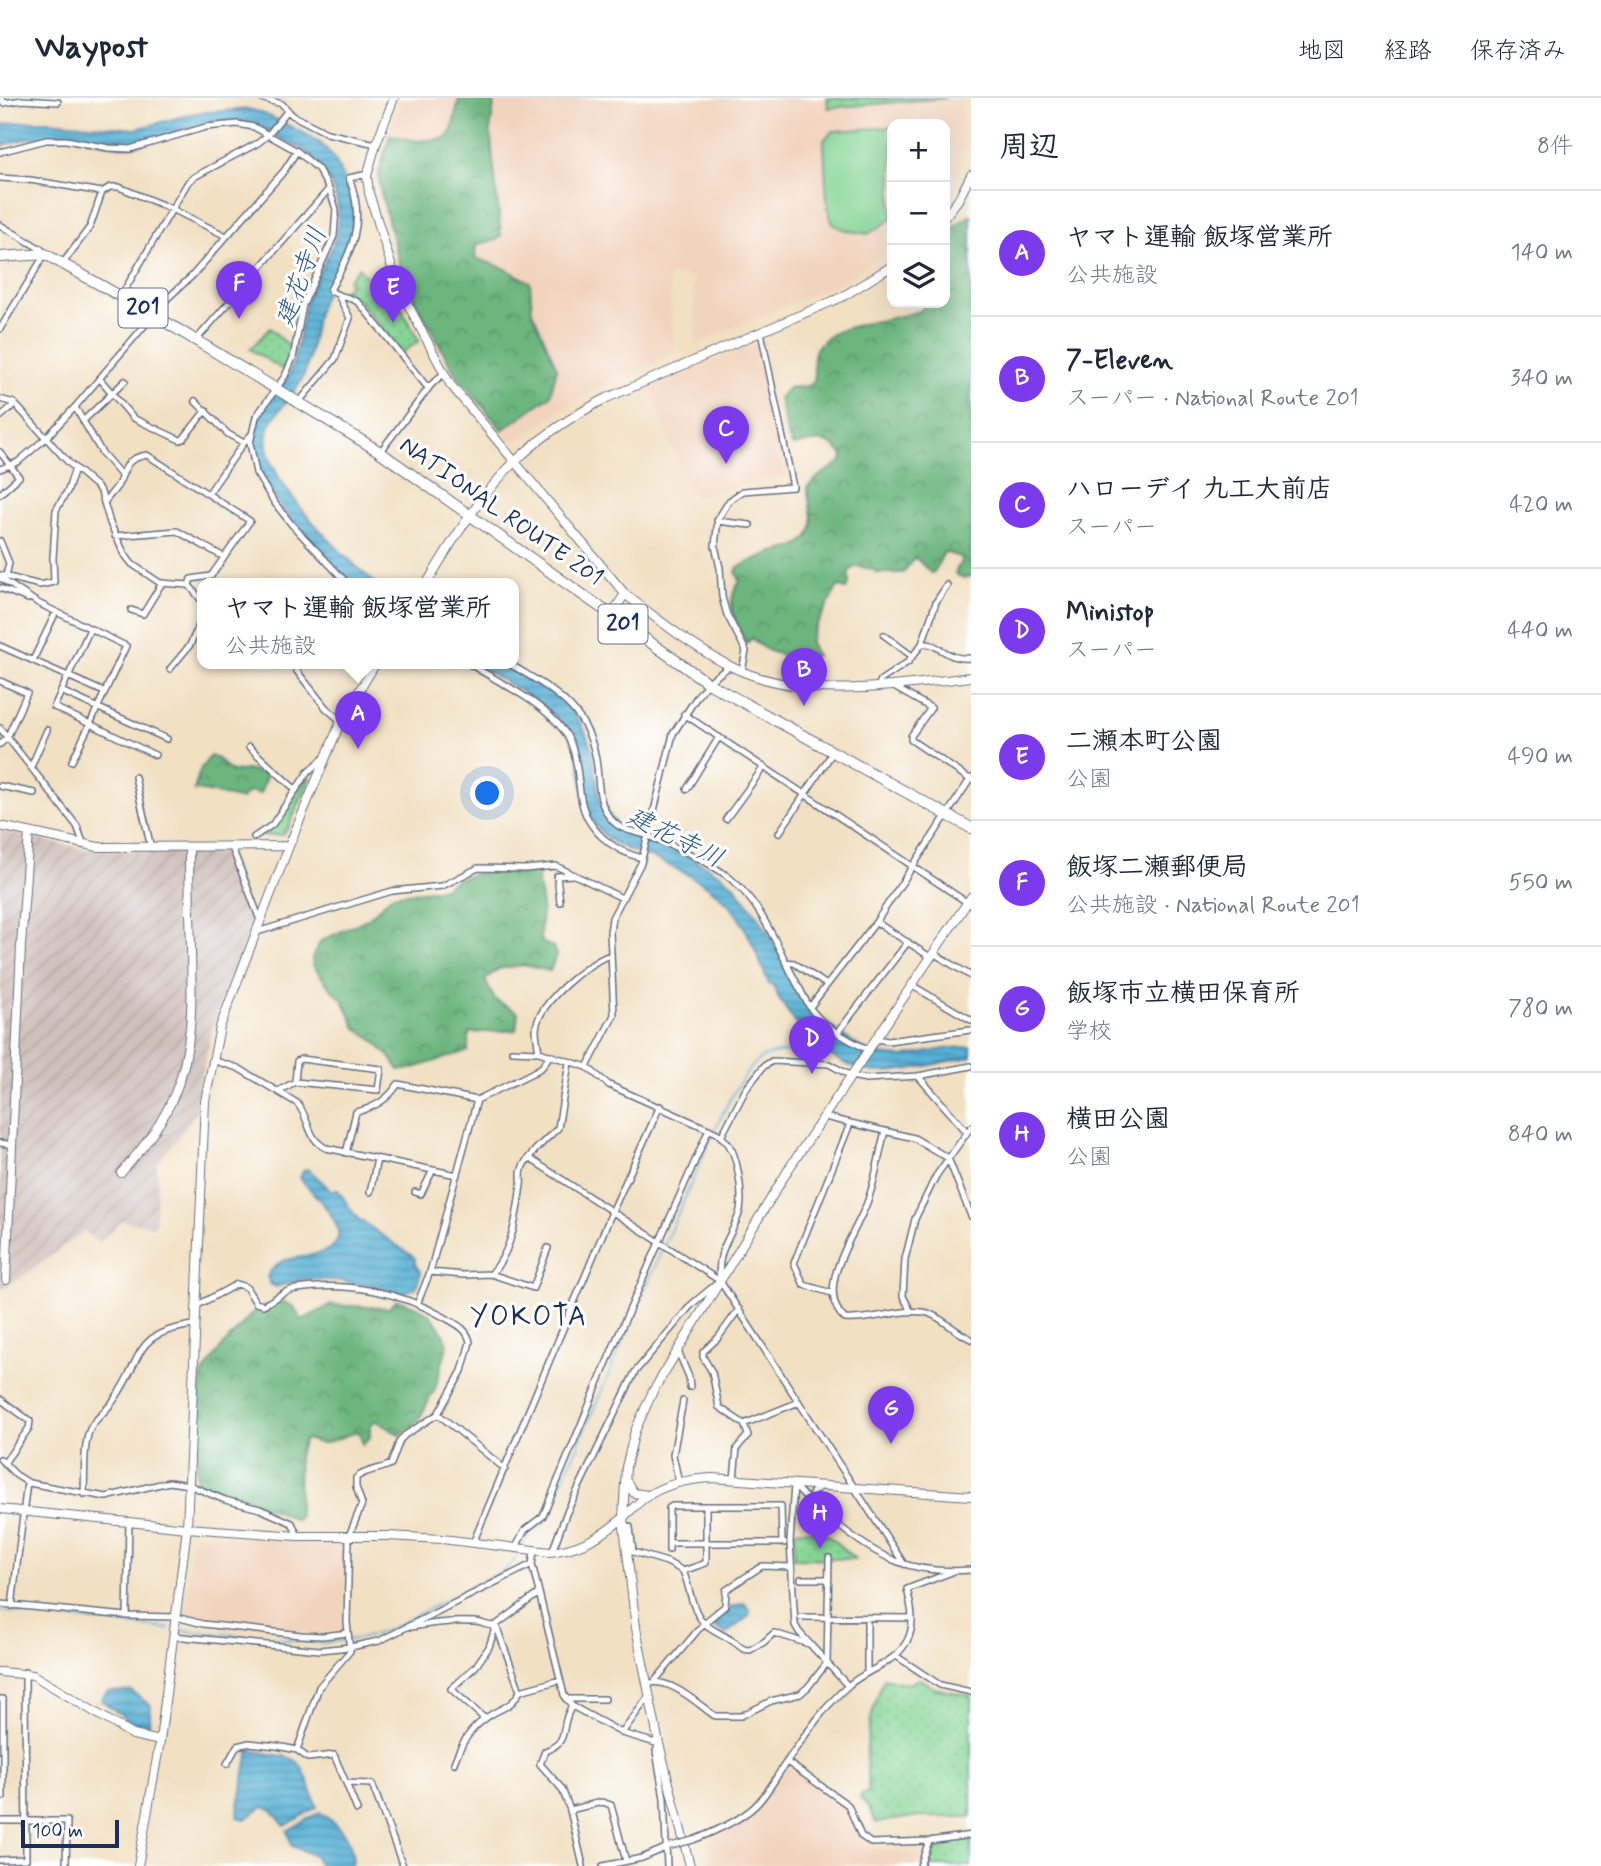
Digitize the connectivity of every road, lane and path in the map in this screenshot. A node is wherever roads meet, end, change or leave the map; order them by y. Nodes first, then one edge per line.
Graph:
1 (260, 98) edge
2 (289, 98) edge
3 (394, 98) edge
4 (2, 102) edge
5 (58, 102) dead end
6 (287, 109) junction
7 (268, 135) junction
8 (376, 144) junction
9 (297, 151) junction
10 (0, 152) edge
11 (368, 174) junction
12 (971, 176) edge
13 (0, 178) edge
14 (329, 189) junction
15 (102, 192) junction
16 (172, 209) junction
17 (950, 210) edge
18 (0, 225) edge
19 (226, 236) junction
20 (45, 254) junction
21 (0, 257) edge
22 (63, 263) junction
23 (887, 269) edge
24 (121, 296) junction
25 (339, 297) junction
26 (154, 315) junction
27 (0, 329) edge
28 (761, 332) junction
29 (196, 340) junction
30 (444, 373) junction
31 (100, 379) junction
32 (125, 380) dead end
33 (428, 388) junction
34 (276, 389) junction
35 (111, 392) junction
36 (0, 399) edge
37 (294, 400) junction
38 (195, 401) dead end
39 (15, 404) junction
40 (75, 407) junction
41 (206, 410) junction
42 (0, 417) edge
43 (83, 421) junction
44 (251, 435) junction
45 (46, 438) junction
46 (244, 443) junction
47 (380, 452) junction
48 (0, 453) edge
49 (515, 462) junction
50 (11, 465) junction
51 (75, 468) junction
52 (0, 469) edge
53 (121, 475) junction
54 (0, 494) edge
55 (208, 494) junction
56 (104, 503) junction
57 (471, 516) junction
58 (718, 521) junction
59 (750, 524) dead end
60 (116, 536) junction
61 (0, 541) edge
62 (224, 557) junction
63 (2, 576) edge
64 (197, 578) edge
65 (198, 578) edge
66 (341, 578) edge
67 (430, 578) edge
68 (162, 583) junction
69 (189, 585) junction
70 (947, 585) dead end
71 (0, 588) edge
72 (625, 594) junction
73 (197, 595) edge
74 (38, 603) junction
75 (131, 610) dead end
76 (56, 612) junction
77 (611, 615) junction
78 (90, 629) junction
79 (197, 630) edge
80 (884, 635) dead end
81 (922, 644) junction
82 (0, 646) edge
83 (912, 656) junction
84 (971, 658) edge
85 (33, 660) junction
86 (730, 666) junction
87 (170, 669) dead end
88 (296, 669) edge
89 (372, 669) edge
90 (477, 669) edge
91 (518, 669) edge
92 (742, 671) junction
93 (68, 676) junction
94 (969, 679) edge
95 (0, 681) edge
96 (708, 683) junction
97 (890, 685) junction
98 (878, 686) junction
99 (61, 691) junction
100 (104, 692) junction
101 (97, 707) junction
102 (684, 714) junction
103 (341, 721) junction
104 (89, 724) junction
105 (0, 728) edge
106 (47, 730) dead end
107 (719, 737) junction
108 (7, 738) junction
109 (167, 739) dead end
110 (0, 744) edge
111 (248, 747) dead end
112 (833, 752) junction
113 (155, 755) dead end
114 (327, 755) junction
115 (72, 761) dead end
116 (31, 767) junction
117 (763, 768) junction
118 (135, 777) dead end
119 (971, 779) edge
120 (0, 786) edge
121 (687, 789) dead end
122 (296, 790) junction
123 (34, 793) dead end
124 (805, 796) junction
125 (946, 815) junction
126 (726, 819) dead end
127 (0, 826) edge
128 (971, 828) edge
129 (29, 832) junction
130 (779, 833) dead end
131 (254, 837) dead end
132 (648, 837) junction
133 (84, 845) junction
134 (231, 845) junction
135 (289, 846) junction
136 (189, 847) junction
137 (151, 848) junction
138 (643, 857) junction
139 (913, 867) junction
140 (575, 875) junction
141 (622, 898) junction
142 (560, 902) dead end
143 (970, 902) edge
144 (876, 922) junction
145 (261, 923) junction
146 (257, 932) junction
147 (908, 942) junction
148 (610, 954) junction
149 (933, 956) junction
150 (785, 962) junction
151 (971, 976) edge
152 (827, 985) junction
153 (913, 986) junction
154 (810, 1007) junction
155 (971, 1021) edge
156 (968, 1030) edge
157 (838, 1032) junction
158 (876, 1039) junction
159 (868, 1050) junction
160 (512, 1051) dead end
161 (539, 1052) junction
162 (550, 1055) junction
163 (212, 1060) junction
164 (569, 1063) junction
165 (971, 1066) edge
166 (587, 1068) junction
167 (852, 1074) junction
168 (918, 1076) junction
169 (295, 1082) junction
170 (278, 1091) junction
171 (477, 1100) junction
172 (660, 1106) junction
173 (825, 1117) junction
174 (850, 1124) junction
175 (709, 1129) junction
176 (969, 1129) edge
177 (884, 1131) junction
178 (721, 1136) junction
179 (0, 1143) edge
180 (13, 1145) junction
181 (346, 1153) junction
182 (528, 1158) junction
183 (947, 1158) junction
184 (377, 1159) junction
185 (433, 1170) junction
186 (121, 1172) dead end
187 (457, 1175) junction
188 (370, 1192) dead end
189 (415, 1192) dead end
190 (612, 1212) junction
191 (971, 1216) edge
192 (659, 1241) junction
193 (548, 1248) dead end
194 (430, 1272) junction
195 (491, 1274) junction
196 (6, 1280) dead end
197 (720, 1281) junction
198 (832, 1293) junction
199 (418, 1302) junction
200 (196, 1306) junction
201 (739, 1309) junction
202 (910, 1310) junction
203 (195, 1325) junction
204 (971, 1339) edge
205 (678, 1351) junction
206 (690, 1387) dead end
207 (1, 1401) edge
208 (683, 1401) dead end
209 (799, 1402) junction
210 (438, 1414) junction
211 (744, 1424) junction
212 (2, 1461) edge
213 (505, 1469) junction
214 (625, 1478) junction
215 (734, 1479) junction
216 (27, 1482) junction
217 (679, 1483) junction
218 (189, 1485) junction
219 (794, 1485) junction
220 (821, 1486) junction
221 (855, 1489) junction
222 (84, 1494) junction
223 (649, 1495) junction
224 (971, 1496) edge
225 (809, 1501) junction
226 (706, 1506) junction
227 (0, 1509) edge
228 (23, 1511) junction
229 (623, 1521) junction
230 (129, 1523) junction
231 (187, 1528) junction
232 (298, 1536) junction
233 (349, 1536) junction
234 (790, 1542) junction
235 (472, 1543) junction
236 (706, 1543) junction
237 (782, 1543) junction
238 (515, 1549) junction
239 (534, 1552) junction
240 (552, 1552) junction
241 (829, 1558) dead end
242 (533, 1564) junction
243 (904, 1564) junction
244 (791, 1567) junction
245 (971, 1570) edge
246 (683, 1571) junction
247 (952, 1572) junction
248 (802, 1579) dead end
249 (828, 1579) junction
250 (539, 1593) junction
251 (0, 1604) edge
252 (12, 1606) junction
253 (127, 1616) junction
254 (800, 1617) dead end
255 (828, 1618) junction
256 (867, 1618) junction
257 (912, 1618) junction
258 (176, 1619) junction
259 (704, 1623) junction
260 (496, 1625) junction
261 (403, 1629) junction
262 (348, 1633) junction
263 (173, 1636) junction
264 (809, 1644) junction
265 (350, 1647) junction
266 (896, 1656) junction
267 (827, 1663) junction
268 (0, 1672) edge
269 (25, 1672) junction
270 (867, 1672) junction
271 (560, 1680) junction
272 (650, 1683) junction
273 (848, 1686) junction
274 (520, 1691) junction
275 (971, 1692) edge
276 (649, 1696) junction
277 (0, 1699) edge
278 (566, 1699) junction
279 (605, 1699) dead end
280 (572, 1706) junction
281 (484, 1718) junction
282 (622, 1733) junction
283 (160, 1741) junction
284 (659, 1744) junction
285 (297, 1751) junction
286 (2, 1755) edge
287 (787, 1762) junction
288 (454, 1763) dead end
289 (227, 1764) dead end
290 (346, 1783) junction
291 (0, 1797) edge
292 (357, 1810) dead end
293 (570, 1810) junction
294 (0, 1821) edge
295 (26, 1821) junction
296 (971, 1835) edge
297 (929, 1841) junction
298 (668, 1847) junction
299 (0, 1860) edge
300 (626, 1861) junction
301 (66, 1866) edge
302 (138, 1866) edge
303 (403, 1866) edge
304 (583, 1866) edge
305 (603, 1866) edge
306 (667, 1866) edge
307 (690, 1866) edge
308 (920, 1866) edge

1 - 6 street
2 - 6 street
3 - 8 street
4 - 5 street
6 - 7 street
6 - 8 street
7 - 9 street
7 - 10 street
7 - 16 street
8 - 11 street
9 - 14 street
9 - 19 street
11 - 25 street
11 - 30 street
12 - 17 street
13 - 15 street
14 - 29 street
14 - 34 street
15 - 16 street
15 - 22 street
16 - 19 street
16 - 24 street
18 - 20 street
19 - 26 street
20 - 21 highway
20 - 22 highway, NATIONAL ROUTE 201 / 201
20 - 27 street
22 - 24 highway, NATIONAL ROUTE 201 / 201
23 - 28 street
24 - 26 highway, NATIONAL ROUTE 201 / 201
25 - 33 street
25 - 37 street
26 - 29 highway, NATIONAL ROUTE 201 / 201
26 - 31 street
28 - 49 street
28 - 58 street
29 - 34 highway, NATIONAL ROUTE 201 / 201
30 - 33 street
30 - 49 street
31 - 35 street
31 - 40 street
32 - 35 street
33 - 47 street
34 - 37 highway, NATIONAL ROUTE 201 / 201
34 - 44 street
35 - 41 street
35 - 43 street
36 - 39 street
37 - 47 highway, NATIONAL ROUTE 201 / 201
38 - 41 street
39 - 42 street
39 - 45 street
40 - 43 street
40 - 45 street
41 - 46 street
43 - 53 street
44 - 46 street
44 - 66 street
45 - 50 street
45 - 51 street
46 - 55 street
47 - 57 highway, NATIONAL ROUTE 201 / 201
48 - 50 street
49 - 57 street
49 - 72 street
50 - 52 street
50 - 54 street
51 - 56 street
51 - 63 street
53 - 55 street
53 - 56 street
55 - 62 street
56 - 60 street
57 - 67 street
57 - 77 highway, NATIONAL ROUTE 201 / 201
58 - 59 street
58 - 92 street
60 - 62 street
60 - 68 street
61 - 63 street
62 - 65 street
63 - 74 street
64 - 69 street
68 - 69 street
68 - 75 street
69 - 73 street
70 - 81 street
71 - 74 street
72 - 77 street
72 - 86 street
74 - 76 street
76 - 78 street
76 - 85 street
77 - 96 highway, NATIONAL ROUTE 201 / 201
78 - 93 street
78 - 100 street
79 - 87 street
80 - 83 street
81 - 83 street
81 - 84 street
82 - 85 street
83 - 98 street
85 - 93 street
86 - 92 street
86 - 96 street
88 - 103 street
89 - 103 street
90 - 138 street
91 - 132 street
92 - 98 street
93 - 99 street
93 - 100 street
94 - 97 street
95 - 108 street
96 - 102 street
96 - 112 highway, NATIONAL ROUTE 201 / 201
97 - 98 street
97 - 119 street
99 - 101 street
99 - 104 street
100 - 101 street
101 - 104 street
101 - 109 street
102 - 107 street
102 - 132 street
103 - 114 street
104 - 113 street
104 - 115 street
105 - 108 street
106 - 116 street
107 - 117 street
107 - 121 street
108 - 110 street
108 - 116 street
111 - 122 street
112 - 124 street
112 - 125 highway, NATIONAL ROUTE 201 / 201
114 - 122 street
114 - 135 street
116 - 133 street
117 - 124 street
117 - 126 street
118 - 137 street
119 - 125 street
120 - 123 street
122 - 131 street
124 - 130 street
124 - 139 street
125 - 128 highway, NATIONAL ROUTE 201 / 201
125 - 139 street
127 - 129 street
129 - 133 street
129 - 180 street
132 - 138 street
132 - 150 street
133 - 137 street
134 - 135 street
134 - 136 street
134 - 145 street
135 - 145 street
136 - 137 street
136 - 186 street
138 - 141 street
139 - 143 street
139 - 144 street
140 - 141 street
140 - 142 street
140 - 146 street
141 - 148 street
143 - 149 street
144 - 147 street
144 - 152 street
145 - 146 street
146 - 163 street
147 - 149 street
147 - 157 street
148 - 161 street
148 - 166 street
149 - 151 street
149 - 153 street
150 - 152 street
150 - 154 street
152 - 154 street
153 - 155 street
153 - 158 street
154 - 157 street
155 - 156 street
156 - 158 street
157 - 159 street
158 - 159 street
159 - 167 street
160 - 161 street
161 - 162 street
162 - 164 street
162 - 171 street
163 - 170 street
163 - 200 street
164 - 166 street
164 - 182 street
165 - 168 street
166 - 172 street
167 - 168 street
167 - 173 street
167 - 178 street
168 - 176 street
169 - 169 street
169 - 170 street
170 - 181 street
171 - 181 street
171 - 187 street
172 - 175 street
172 - 190 street
173 - 174 street
173 - 197 street
174 - 177 street
174 - 198 street
175 - 178 street
175 - 192 street
176 - 183 street
177 - 183 street
177 - 198 street
178 - 197 street
179 - 180 street
180 - 196 street
181 - 184 street
182 - 190 street
182 - 195 street
183 - 191 street
183 - 202 street
184 - 185 street
184 - 188 street
185 - 187 street
185 - 189 street
187 - 194 street
190 - 192 street
190 - 213 street
192 - 197 street
192 - 238 street
193 - 195 street
194 - 195 street
194 - 199 street
197 - 201 street
197 - 205 street
197 - 240 street
198 - 202 street
199 - 200 street
199 - 210 street
200 - 203 street
201 - 209 street
201 - 211 street
202 - 204 street
203 - 218 street
203 - 222 street
205 - 206 street
205 - 214 street
207 - 212 street
208 - 217 street
209 - 211 street
209 - 221 street
210 - 213 street
210 - 233 street
211 - 215 street
212 - 216 street
213 - 235 street
214 - 223 street
214 - 229 street
215 - 217 street
215 - 219 street
216 - 222 street
216 - 228 street
217 - 223 street
218 - 222 street
218 - 231 street
218 - 232 street
219 - 220 street
219 - 225 street
219 - 234 street
220 - 221 street
220 - 225 street
221 - 224 street
221 - 243 street
223 - 229 street
225 - 243 street
226 - 236 street
226 - 236 street
226 - 237 street
227 - 228 street
228 - 230 street
228 - 252 street
229 - 240 street
229 - 246 street
229 - 272 street
230 - 231 street
230 - 253 street
231 - 232 street
231 - 258 street
232 - 233 street
233 - 235 street
233 - 262 street
234 - 237 street
234 - 244 street
235 - 238 street
236 - 237 street
236 - 246 street
238 - 239 street
239 - 240 street
239 - 242 street
241 - 249 street
242 - 250 street
242 - 261 street
243 - 247 street
244 - 259 street
244 - 264 street
245 - 247 street
246 - 259 street
247 - 257 street
248 - 249 street
249 - 255 street
250 - 260 street
250 - 271 street
251 - 252 street
252 - 253 street
253 - 258 street
254 - 255 street
255 - 256 street
255 - 267 street
256 - 257 street
256 - 270 street
257 - 266 street
258 - 262 street
258 - 263 street
259 - 264 street
259 - 272 street
260 - 261 street
260 - 274 street
260 - 281 street
261 - 265 street
262 - 265 street
263 - 265 street
263 - 283 street
264 - 267 street
265 - 285 street
266 - 270 street
266 - 275 street
267 - 272 street
267 - 273 street
268 - 269 street
269 - 283 street
269 - 295 street
270 - 273 street
271 - 274 street
271 - 278 street
272 - 276 street
273 - 287 street
274 - 281 street
276 - 282 street
276 - 284 street
277 - 286 street
278 - 279 street
278 - 280 street
280 - 282 street
280 - 293 street
281 - 288 street
282 - 284 street
283 - 302 street
284 - 298 street
284 - 307 street
285 - 289 street
285 - 290 street
286 - 291 street
287 - 297 street
287 - 298 street, bridge
290 - 292 street
290 - 303 street
293 - 300 street
293 - 304 street
294 - 295 street
295 - 299 street
295 - 301 street
296 - 297 street
297 - 308 street
298 - 300 street
298 - 306 street
300 - 305 street

